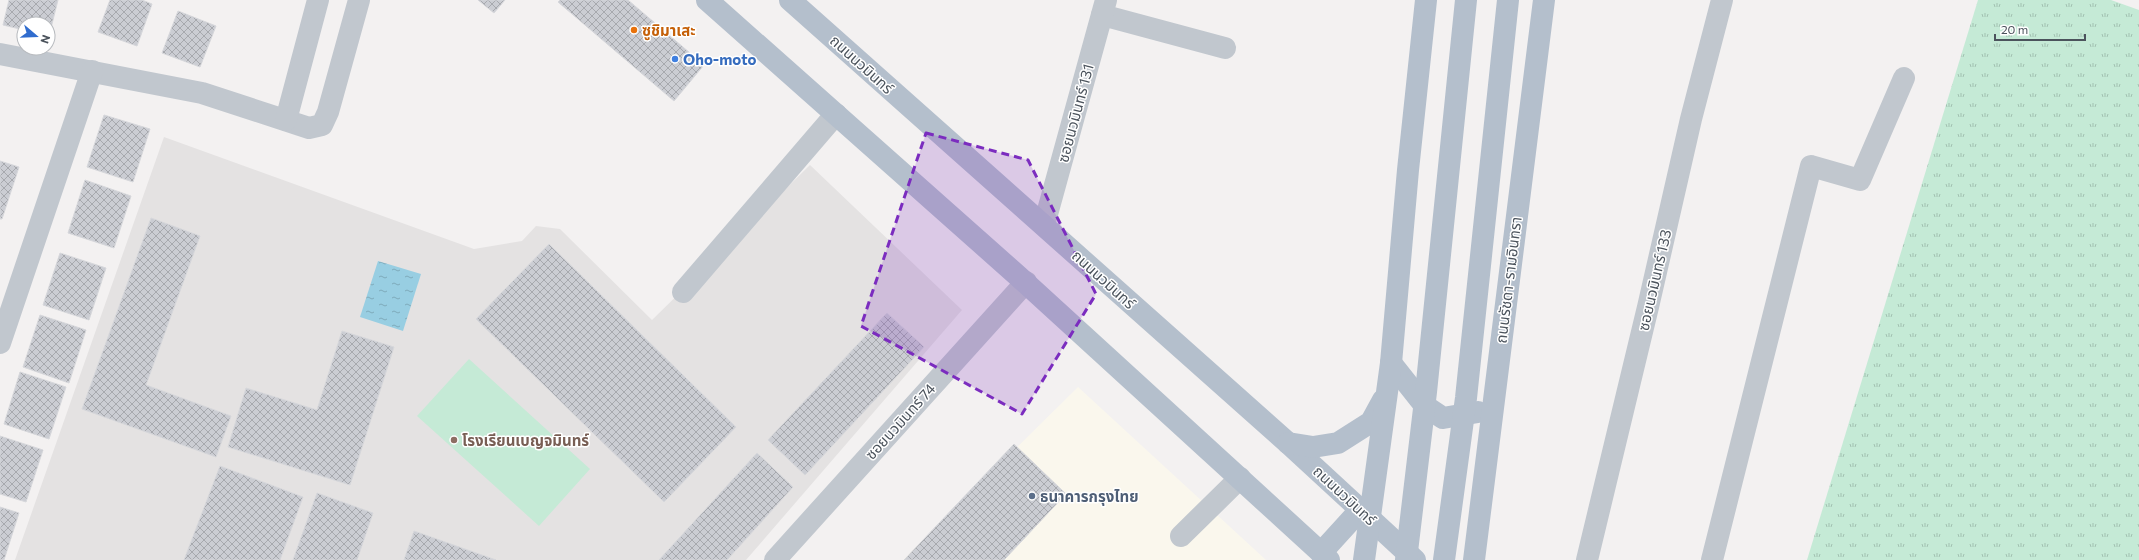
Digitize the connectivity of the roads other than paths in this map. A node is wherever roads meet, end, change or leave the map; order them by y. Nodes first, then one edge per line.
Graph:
1 (318, 0) edge
2 (359, 0) edge
3 (707, 0) edge
4 (790, 0) edge
5 (1426, 0) edge
6 (1466, 0) edge
7 (1508, 0) edge
8 (1544, 0) edge
9 (1722, 0) edge
10 (809, 8) edge
11 (1104, 8) edge
12 (1225, 48) dead end
13 (0, 54) edge
14 (92, 71) junction
15 (1904, 78) dead end
16 (836, 114) junction
17 (286, 120) junction
18 (1044, 225) junction
19 (1026, 282) junction
20 (683, 292) dead end
21 (0, 343) edge
22 (1391, 363) junction
23 (1387, 392) junction
24 (1494, 396) junction
25 (1288, 443) junction
26 (1240, 478) junction
27 (1365, 514) junction
28 (1181, 536) dead end
29 (1321, 558) edge
30 (775, 560) edge
31 (1364, 560) edge
32 (1406, 560) edge
33 (1415, 560) edge
34 (1444, 560) edge
35 (1474, 560) edge
36 (1587, 560) edge
37 (1712, 560) edge

1 - 17 street
2 - 17 street
3 - 16 main road
4 - 10 main road, ถนนนวมินทร์
5 - 22 main road
6 - 32 main road
7 - 34 main road, ถนนรัชดา-รามอินทรา
8 - 24 main road, ถนนรัชดา-รามอินทรา
9 - 36 street, ซอยนวมินทร์ 133
10 - 18 main road, ถนนนวมินทร์
11 - 12 street
11 - 18 street, ซอยนวมินทร์ 131
13 - 14 street
14 - 17 street
14 - 21 street
15 - 37 street
16 - 19 main road
16 - 20 street
18 - 25 main road, ถนนนวมินทร์
19 - 26 main road
19 - 30 street, ซอยนวมินทร์ 74
22 - 23 main road
22 - 24 main road
23 - 25 main road
23 - 27 main road
24 - 35 main road, ถนนรัชดา-รามอินทรา
25 - 27 main road, ถนนนวมินทร์
26 - 28 street
26 - 29 main road
27 - 29 main road
27 - 31 main road
27 - 33 main road, ถนนนวมินทร์

